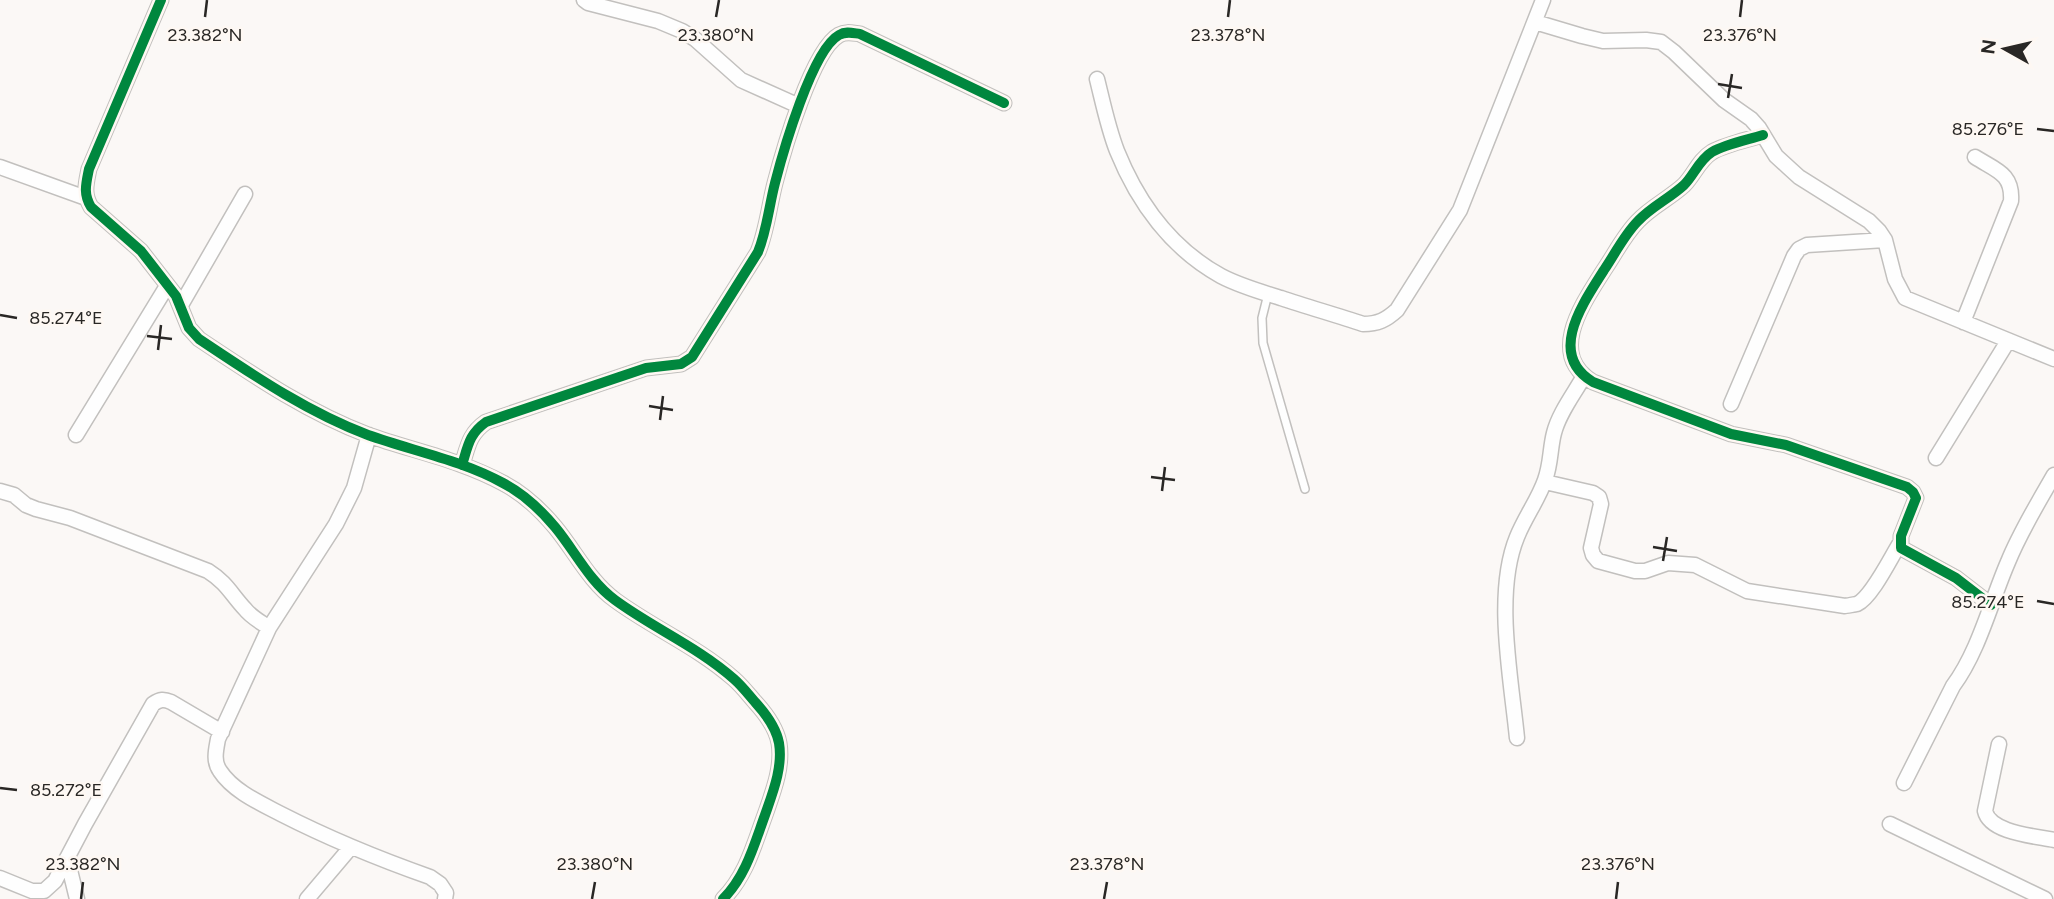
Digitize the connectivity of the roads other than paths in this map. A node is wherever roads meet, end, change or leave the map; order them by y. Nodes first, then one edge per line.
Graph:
1 (161, 0) edge
2 (584, 0) edge
3 (1543, 0) edge
4 (1535, 22) junction
5 (1097, 79) dead end
6 (1004, 103) dead end
7 (799, 106) junction
8 (1763, 135) junction
9 (1975, 157) dead end
10 (0, 167) edge
11 (245, 194) dead end
12 (86, 198) junction
13 (1885, 240) junction
14 (167, 286) junction
15 (1268, 294) junction
16 (181, 305) junction
17 (1963, 323) junction
18 (2008, 341) junction
19 (2054, 359) edge
20 (1584, 376) junction
21 (1731, 404) dead end
22 (76, 435) dead end
23 (369, 435) junction
24 (1936, 458) dead end
25 (463, 465) junction
26 (2054, 475) edge
27 (1545, 482) junction
28 (1305, 489) dead end
29 (0, 491) edge
30 (1900, 543) junction
31 (1991, 605) junction
32 (269, 628) junction
33 (222, 732) junction
34 (1517, 738) dead end
35 (1999, 744) dead end
36 (1905, 783) dead end
37 (1890, 824) dead end
38 (2054, 840) edge
39 (351, 847) junction
40 (67, 858) junction
41 (0, 878) edge
42 (77, 899) edge
43 (307, 899) edge
44 (445, 899) edge
45 (723, 899) edge
46 (2045, 899) edge

1 - 12 street
2 - 7 street
3 - 4 street
4 - 8 street
4 - 15 street
5 - 15 street
6 - 7 street
7 - 25 street
8 - 13 street
8 - 20 street
9 - 17 street
10 - 12 street
11 - 16 street
12 - 14 street
13 - 17 street
13 - 21 street
14 - 16 street
14 - 22 street
15 - 28 lane
16 - 23 street
17 - 18 street
18 - 19 street
18 - 24 street
20 - 27 street
20 - 30 street
23 - 25 street
23 - 32 street
25 - 45 street
26 - 31 street
27 - 30 street
27 - 34 street
29 - 32 street
30 - 31 street
31 - 36 street
32 - 33 street
33 - 39 street
33 - 40 street
35 - 38 street
37 - 46 street
39 - 43 street
39 - 44 street
40 - 41 street
40 - 42 street

